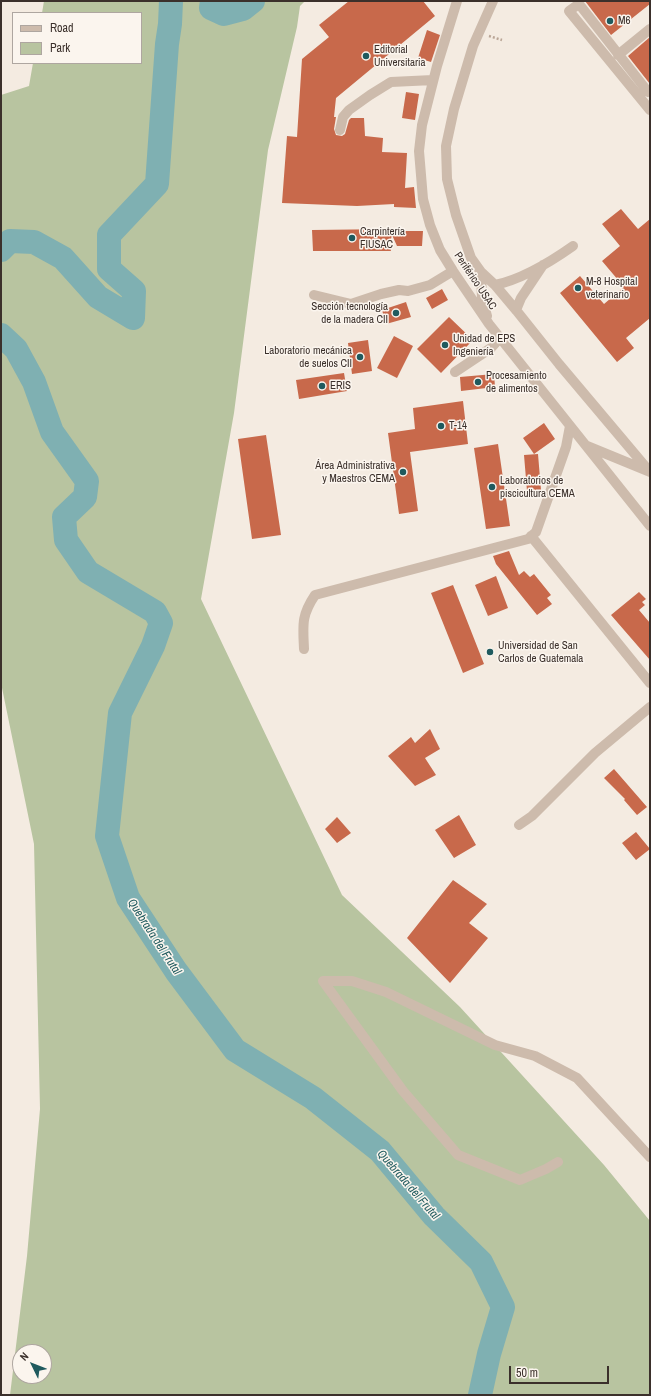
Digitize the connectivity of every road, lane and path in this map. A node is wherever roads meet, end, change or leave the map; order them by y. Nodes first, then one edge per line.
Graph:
1 (493, 1) edge
2 (455, 2) edge
3 (650, 29) edge
4 (618, 55) junction
5 (433, 80) junction
6 (648, 92) dead end
7 (650, 110) edge
8 (340, 130) dead end
9 (573, 246) dead end
10 (543, 266) junction
11 (453, 271) junction
12 (481, 272) junction
13 (495, 285) junction
14 (314, 295) dead end
15 (516, 310) junction
16 (489, 324) junction
17 (500, 338) junction
18 (455, 372) dead end
19 (570, 426) junction
20 (587, 446) junction
21 (650, 471) edge
22 (650, 526) edge
23 (531, 536) junction
24 (304, 649) dead end
25 (650, 683) edge
26 (650, 707) edge
27 (519, 825) dead end
28 (650, 1157) edge
29 (558, 1162) dead end

1 - 12 street, Periférico USAC
2 - 5 street, Periférico USAC
3 - 4 street
4 - 6 street
4 - 7 street
5 - 8 street
5 - 11 street, Periférico USAC
9 - 10 street
10 - 13 street
10 - 15 street
11 - 14 street
11 - 16 street, Periférico USAC
12 - 13 street, Periférico USAC
12 - 16 street
13 - 15 street, Periférico USAC
15 - 21 street, Periférico USAC
16 - 17 street, Periférico USAC
17 - 18 street
17 - 19 street, Periférico USAC
19 - 20 street, Periférico USAC
19 - 23 street
20 - 21 street
20 - 22 street, Periférico USAC
23 - 24 street
23 - 25 street
26 - 27 street
28 - 29 street

